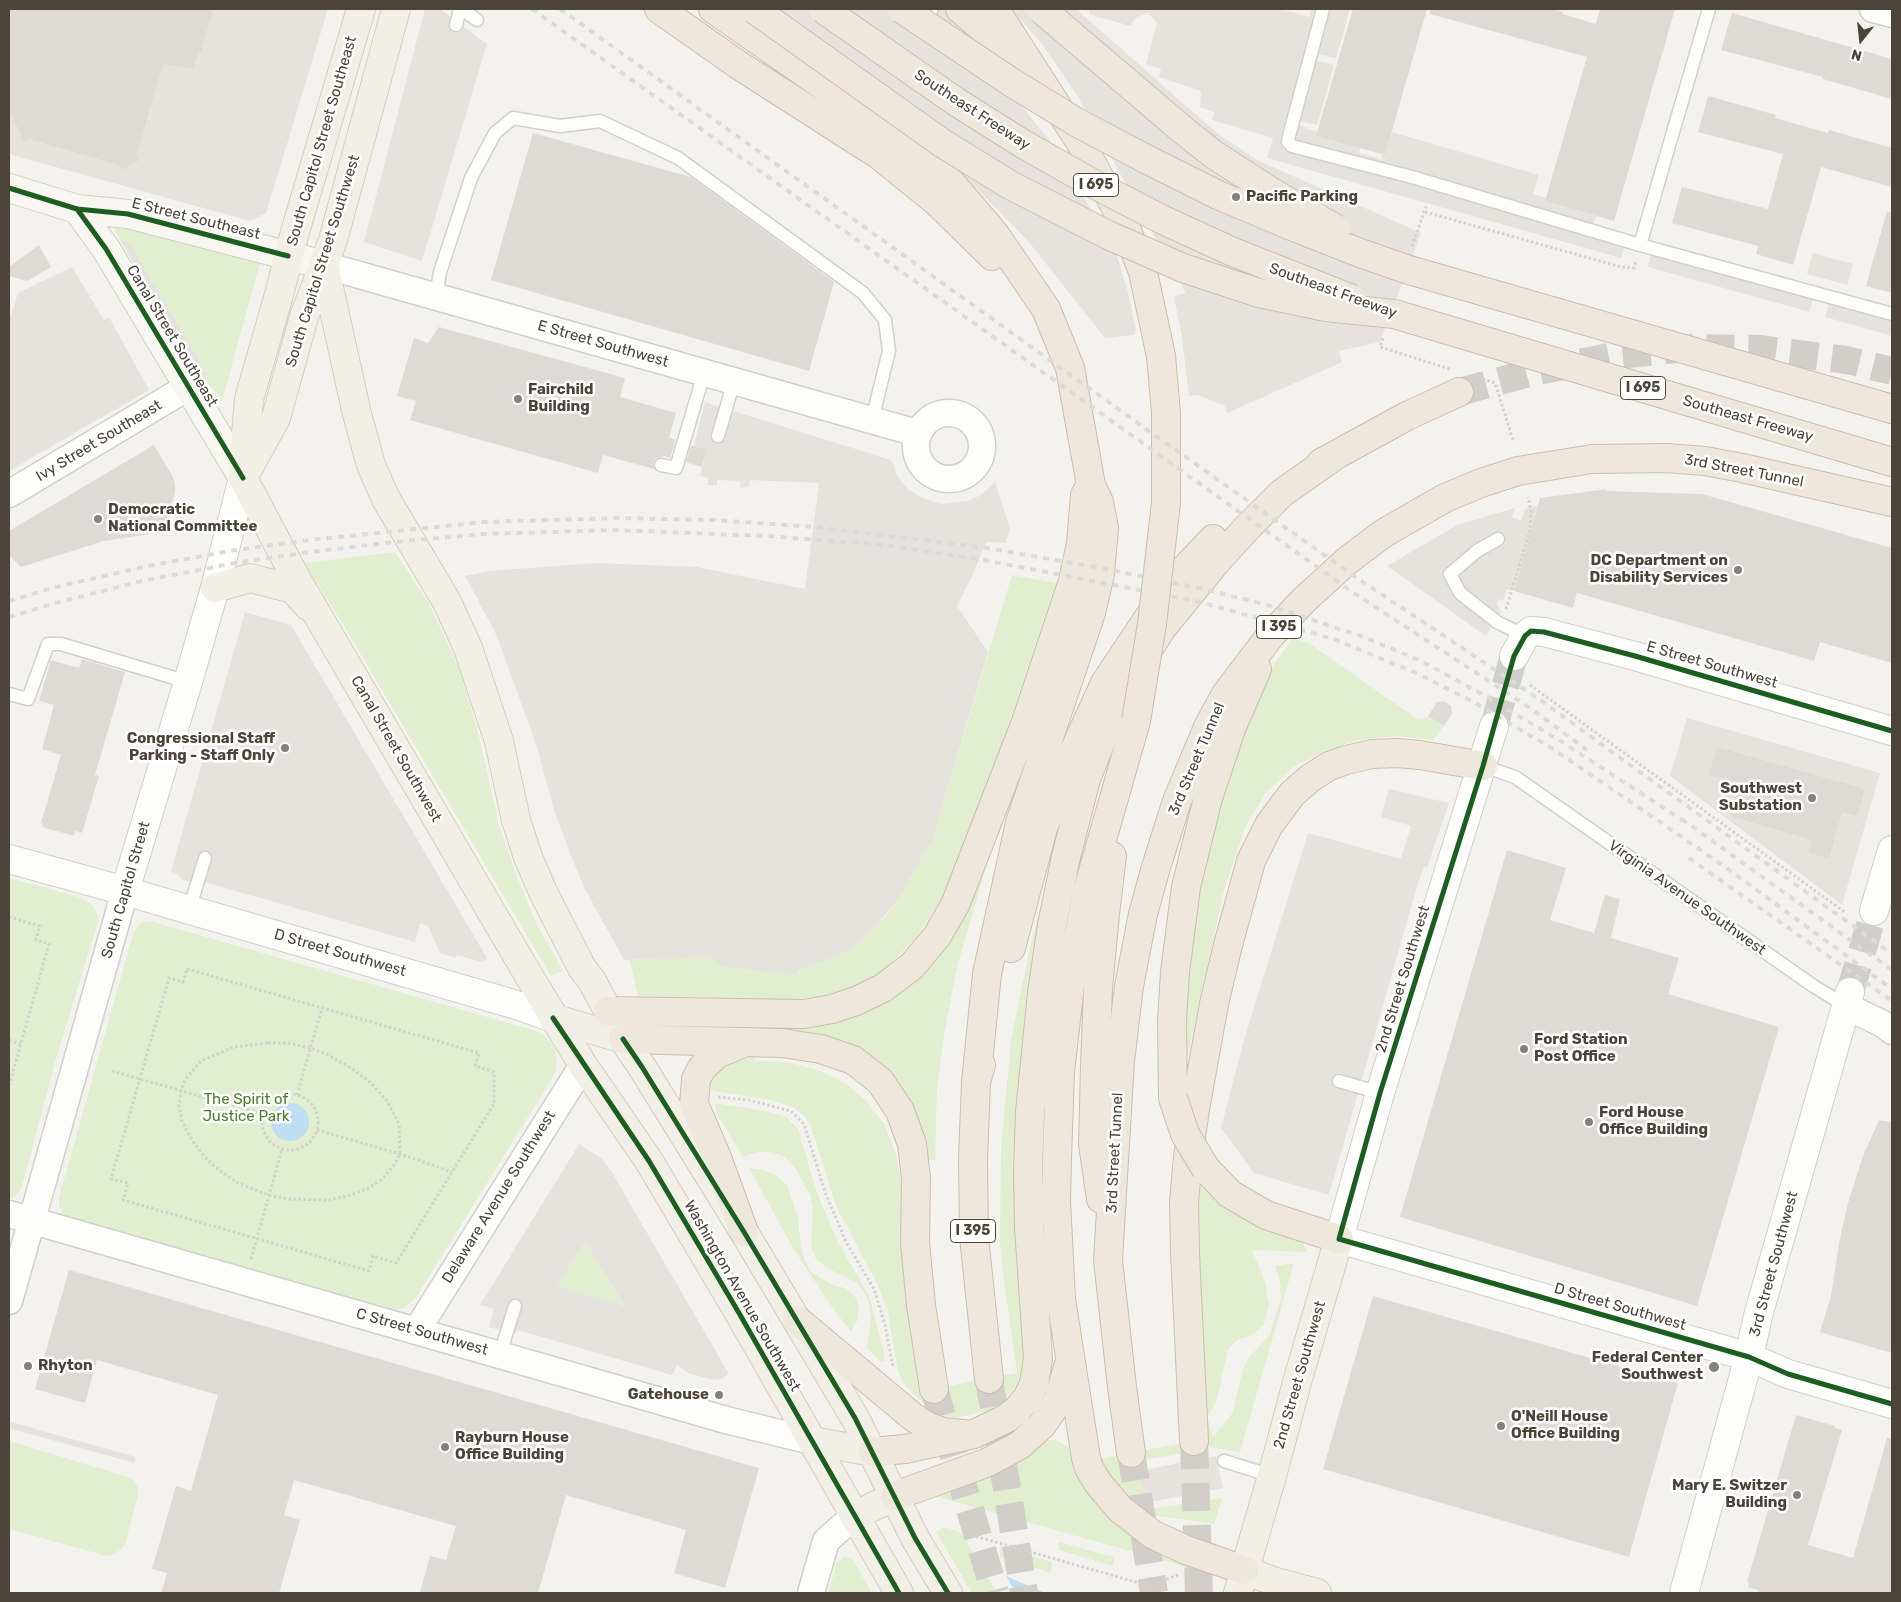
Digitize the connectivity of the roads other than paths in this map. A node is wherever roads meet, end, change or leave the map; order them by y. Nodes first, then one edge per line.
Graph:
1 (361, 9) edge
2 (396, 9) edge
3 (461, 9) edge
4 (713, 9) edge
5 (754, 9) edge
6 (823, 9) edge
7 (902, 9) edge
8 (960, 9) edge
9 (1041, 9) edge
10 (1323, 9) edge
11 (1709, 9) edge
12 (1873, 9) edge
13 (664, 12) edge
14 (1892, 14) edge
15 (992, 17) edge
16 (477, 20) dead end
17 (456, 26) dead end
18 (9, 188) edge
19 (77, 209) junction
20 (1640, 246) junction
21 (288, 256) junction
22 (324, 265) junction
23 (1409, 270) junction
24 (436, 297) junction
25 (1394, 314) junction
26 (1892, 314) edge
27 (1070, 368) junction
28 (704, 373) junction
29 (734, 381) junction
30 (188, 388) junction
31 (1460, 392) tunnel mouth
32 (1892, 409) edge
33 (872, 420) junction
34 (918, 433) dead end
35 (718, 436) dead end
36 (1336, 455) junction
37 (1892, 462) edge
38 (661, 465) dead end
39 (242, 478) junction
40 (1090, 485) junction
41 (9, 494) edge
42 (1892, 502) edge
43 (1498, 539) dead end
44 (215, 588) junction
45 (320, 619) junction
46 (1270, 636) junction
47 (1519, 646) joint
48 (188, 682) junction
49 (9, 694) edge
50 (1136, 720) junction
51 (1494, 726) tunnel mouth
52 (1892, 731) edge
53 (1483, 766) junction
54 (1892, 850) edge
55 (205, 858) dead end
56 (9, 859) edge
57 (125, 890) junction
58 (190, 910) junction
59 (1874, 911) tunnel mouth
60 (1848, 999) junction
61 (608, 1011) junction
62 (553, 1018) junction
63 (1892, 1030) edge
64 (622, 1039) junction
65 (745, 1043) junction
66 (584, 1065) junction
67 (1339, 1081) dead end
68 (976, 1082) junction
69 (1380, 1093) junction
70 (20, 1218) edge
71 (744, 1232) junction
72 (1339, 1239) junction
73 (1108, 1260) junction
74 (9, 1301) edge
75 (515, 1306) dead end
76 (797, 1320) junction
77 (416, 1330) junction
78 (500, 1354) junction
79 (1749, 1358) junction
80 (1070, 1360) junction
81 (989, 1379) tunnel mouth
82 (934, 1389) tunnel mouth
83 (1892, 1404) edge
84 (974, 1434) junction
85 (812, 1441) junction
86 (1194, 1441) tunnel mouth
87 (873, 1452) junction
88 (1131, 1453) tunnel mouth
89 (1224, 1461) dead end
90 (1272, 1476) junction
91 (894, 1496) junction
92 (854, 1516) junction
93 (1241, 1582) edge
94 (811, 1593) edge
95 (898, 1593) edge
96 (948, 1593) edge
97 (1317, 1593) edge
98 (1684, 1593) edge

1 - 21 main road, South Capitol Street Southeast
2 - 22 main road, South Capitol Street Southwest
3 - 16 lane
3 - 17 lane
4 - 27 highway
5 - 25 highway, bridge
6 - 25 highway, Southeast Freeway / I 695, bridge
7 - 23 highway, bridge
8 - 15 highway
9 - 23 highway, bridge
10 - 20 lane
11 - 20 lane
12 - 14 street
13 - 27 highway
15 - 50 highway, bridge
18 - 19 main road, E Street Southeast
19 - 21 main road, E Street Southeast
19 - 30 main road, Canal Street Southeast
20 - 26 lane
21 - 22 main road, E Street Southwest
21 - 39 main road, South Capitol Street Southeast
22 - 24 street, E Street Southwest
22 - 39 main road, South Capitol Street Southwest
22 - 61 main road
23 - 32 highway
24 - 28 street, E Street Southwest
24 - 33 lane
25 - 37 highway, Southeast Freeway / I 695
27 - 40 highway
28 - 29 street, E Street Southwest
28 - 38 lane
29 - 33 street, E Street Southwest
29 - 35 lane
30 - 39 main road, Canal Street Southeast
30 - 41 street, Ivy Street Southeast
31 - 36 highway, I 395
33 - 34 street, E Street Southwest
36 - 68 highway, I 395
36 - 84 highway
39 - 44 street, South Capitol Street
39 - 45 main road, Canal Street Southwest
40 - 61 highway
40 - 68 highway
42 - 46 highway, 3rd Street Tunnel / I 395
43 - 47 lane
44 - 45 main road
44 - 48 street, South Capitol Street
45 - 62 main road, Canal Street Southwest
46 - 72 highway, bridge
46 - 73 highway, 3rd Street Tunnel / I 395
47 - 52 street, E Street Southwest
48 - 49 lane
48 - 57 street, South Capitol Street
50 - 73 highway
50 - 80 highway
51 - 53 street, 2nd Street Southwest
53 - 60 lane, Virginia Avenue Southwest
53 - 69 street, 2nd Street Southwest
53 - 86 highway
54 - 59 street
55 - 58 lane
56 - 57 street, D Street Southwest
57 - 58 street, D Street Southwest
57 - 70 street, South Capitol Street
58 - 62 street, D Street Southwest
60 - 63 street, Virginia Avenue Southwest
60 - 79 street, 3rd Street Southwest
61 - 62 main road
61 - 64 main road
62 - 64 main road
62 - 66 main road, Washington Avenue Southwest
64 - 65 highway
64 - 71 main road
65 - 71 highway
65 - 82 highway
66 - 77 street, Delaware Avenue Southwest
66 - 85 main road, Washington Avenue Southwest
67 - 69 lane
68 - 81 highway, I 395
69 - 72 street, 2nd Street Southwest
70 - 74 street, South Capitol Street
70 - 77 street, C Street Southwest
71 - 76 main road
72 - 79 street, D Street Southwest
72 - 90 main road, 2nd Street Southwest
73 - 88 highway, 3rd Street Tunnel / I 395
75 - 78 lane
76 - 84 highway
76 - 87 main road
77 - 78 street, C Street Southwest
78 - 85 street, C Street Southwest
79 - 83 street, D Street Southwest
79 - 98 street, 3rd Street Southwest
80 - 91 highway
80 - 93 highway
84 - 87 highway
85 - 87 main road
85 - 92 main road, Washington Avenue Southwest
87 - 91 main road
89 - 90 lane
90 - 93 main road, 2nd Street Southwest
91 - 92 main road
91 - 96 main road
92 - 94 street
92 - 95 main road, Washington Avenue Southwest
93 - 97 main road

